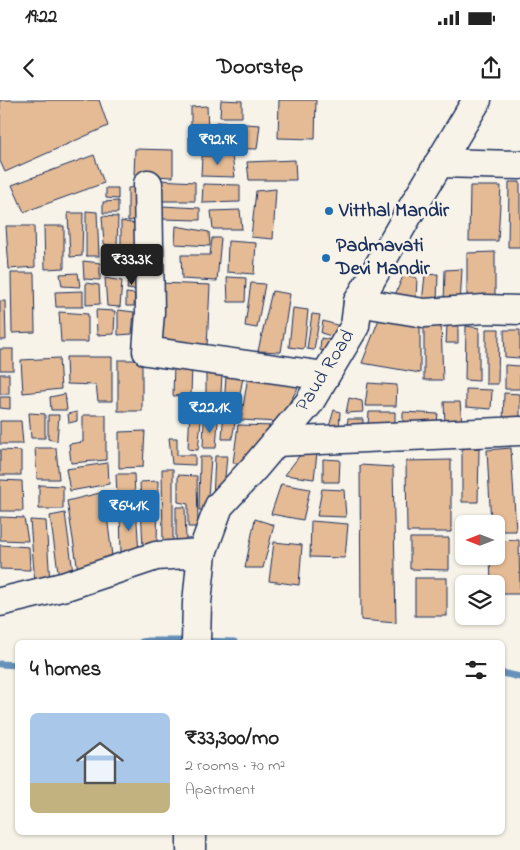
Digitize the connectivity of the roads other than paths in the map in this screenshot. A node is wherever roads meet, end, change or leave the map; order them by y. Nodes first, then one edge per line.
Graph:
1 (477, 100) edge
2 (439, 163) junction
3 (520, 165) edge
4 (148, 184) dead end
5 (358, 302) junction
6 (520, 310) edge
7 (325, 376) junction
8 (520, 431) edge
9 (276, 442) junction
10 (202, 552) junction
11 (0, 602) edge
12 (196, 640) edge
13 (191, 835) edge
14 (191, 850) edge

1 - 2 street, Paud Road
2 - 3 street
2 - 5 street, Paud Road
4 - 7 street
5 - 6 street
5 - 7 street, Paud Road
7 - 9 street, Paud Road
8 - 9 street
9 - 10 street, Paud Road
10 - 11 street
10 - 12 street, Paud Road
13 - 14 street

